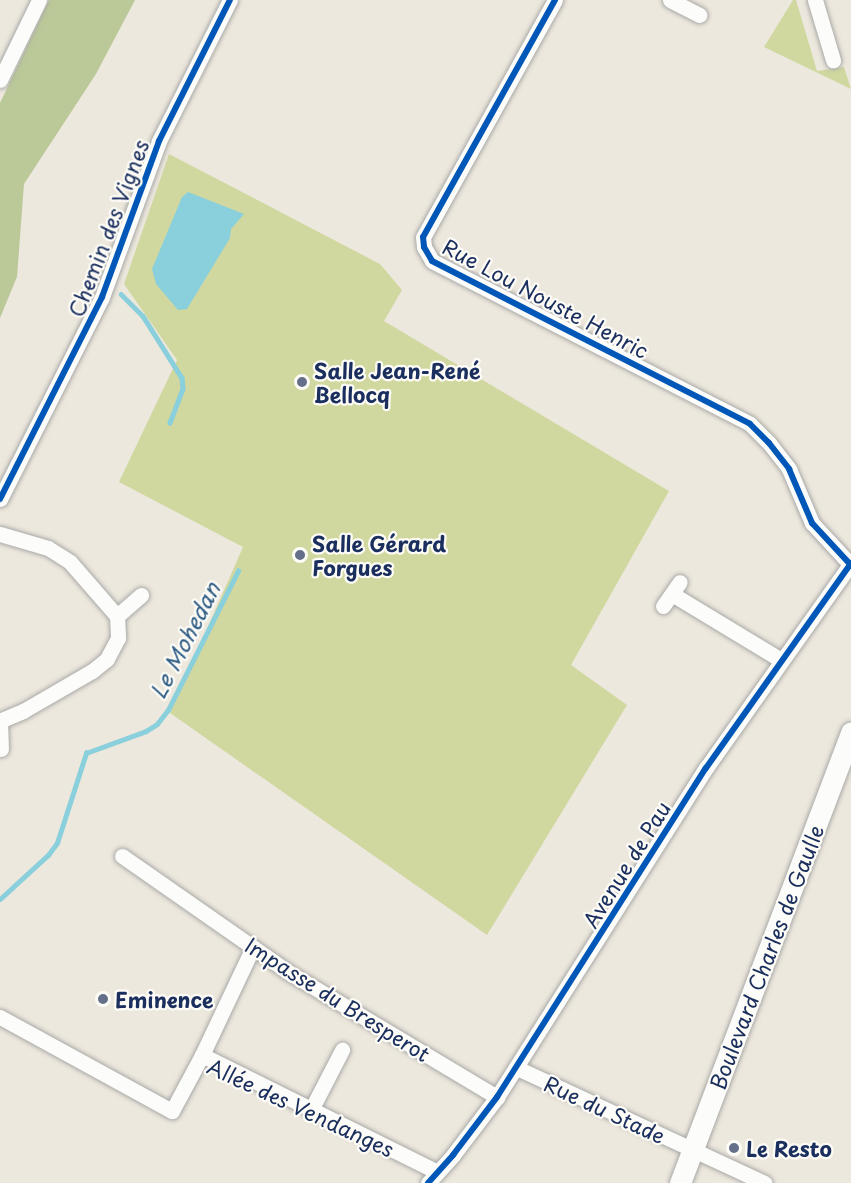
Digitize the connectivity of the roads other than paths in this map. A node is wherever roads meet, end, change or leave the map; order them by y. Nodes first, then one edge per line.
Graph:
1 (39, 0) edge
2 (230, 0) edge
3 (555, 0) edge
4 (670, 0) edge
5 (815, 0) edge
6 (699, 15) dead end
7 (833, 60) dead end
8 (0, 80) edge
9 (0, 499) edge
10 (0, 534) edge
11 (850, 563) edge
12 (672, 594) dead end
13 (141, 596) dead end
14 (117, 616) junction
15 (781, 660) junction
16 (0, 721) edge
17 (851, 732) edge
18 (1, 749) edge
19 (122, 856) dead end
20 (253, 947) junction
21 (0, 1017) edge
22 (342, 1050) dead end
23 (202, 1055) junction
24 (517, 1068) junction
25 (497, 1097) junction
26 (311, 1110) junction
27 (692, 1150) junction
28 (433, 1178) edge
29 (680, 1183) edge
30 (765, 1183) edge

1 - 8 street
2 - 9 street, Chemin des Vignes
3 - 11 street, Rue Lou Nouste Henric
4 - 6 street
5 - 7 street
10 - 14 street
11 - 15 street, Avenue de Pau
12 - 15 street
13 - 14 street
14 - 16 street
15 - 24 street, Avenue de Pau
16 - 18 street
17 - 27 main road, Boulevard Charles de Gaulle
19 - 20 street, Impasse du Bresperot
20 - 23 street
20 - 25 street, Impasse du Bresperot
21 - 23 street, Allée des Vendanges
22 - 26 street
23 - 26 street, Allée des Vendanges
24 - 25 street, Avenue de Pau
24 - 27 street, Rue du Stade
25 - 28 street, Avenue de Pau
26 - 28 street, Allée des Vendanges
27 - 29 main road, Boulevard Charles de Gaulle
27 - 30 street, Rue du Stade

